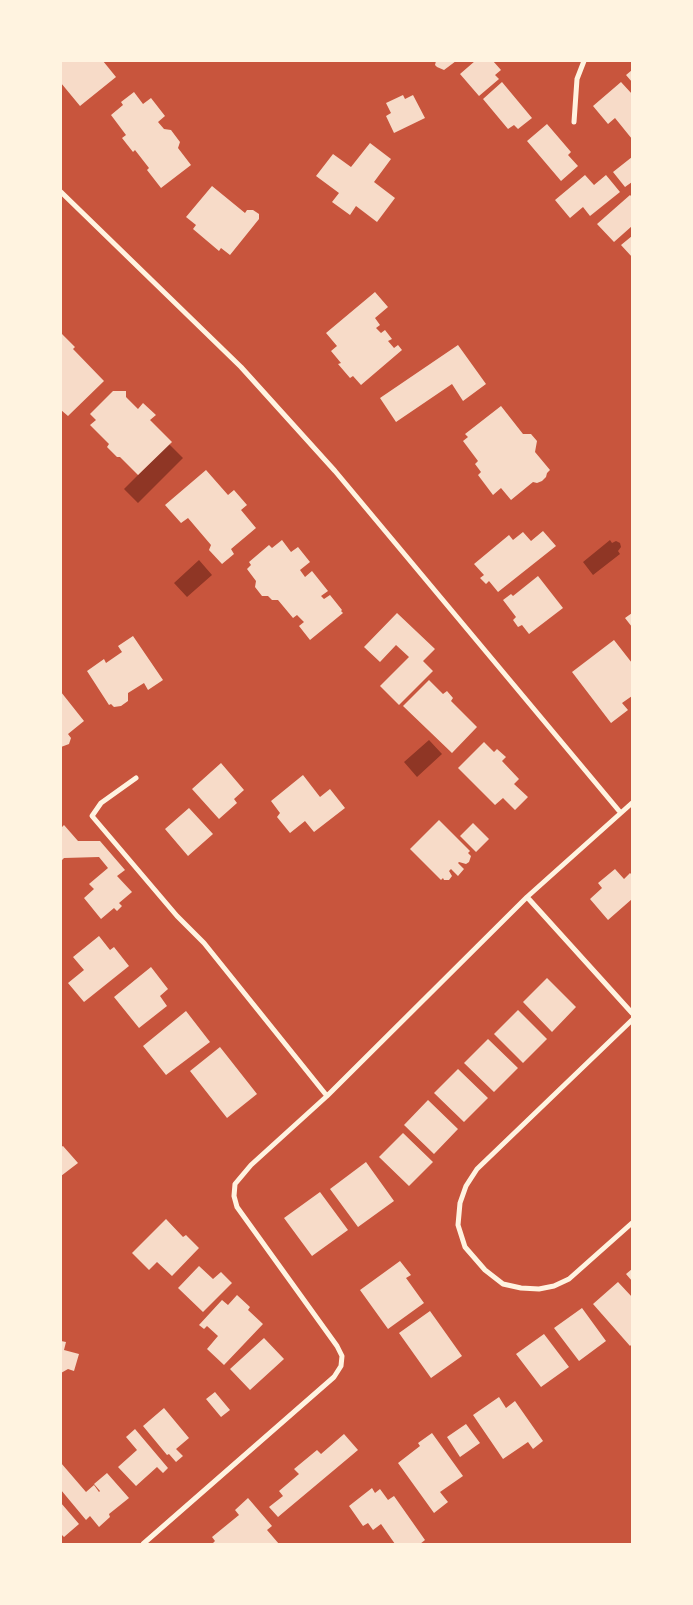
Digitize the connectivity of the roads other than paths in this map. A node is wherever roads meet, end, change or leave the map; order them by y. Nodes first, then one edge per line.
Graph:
1 (584, 61) edge
2 (574, 122) dead end
3 (61, 192) edge
4 (136, 778) dead end
5 (632, 803) edge
6 (620, 812) junction
7 (527, 897) junction
8 (632, 1013) edge
9 (632, 1020) edge
10 (327, 1096) junction
11 (632, 1223) edge
12 (143, 1544) edge

1 - 2 street
3 - 6 street
4 - 10 street
5 - 6 street
6 - 7 street
7 - 8 street
7 - 10 street
9 - 11 street
10 - 12 street

